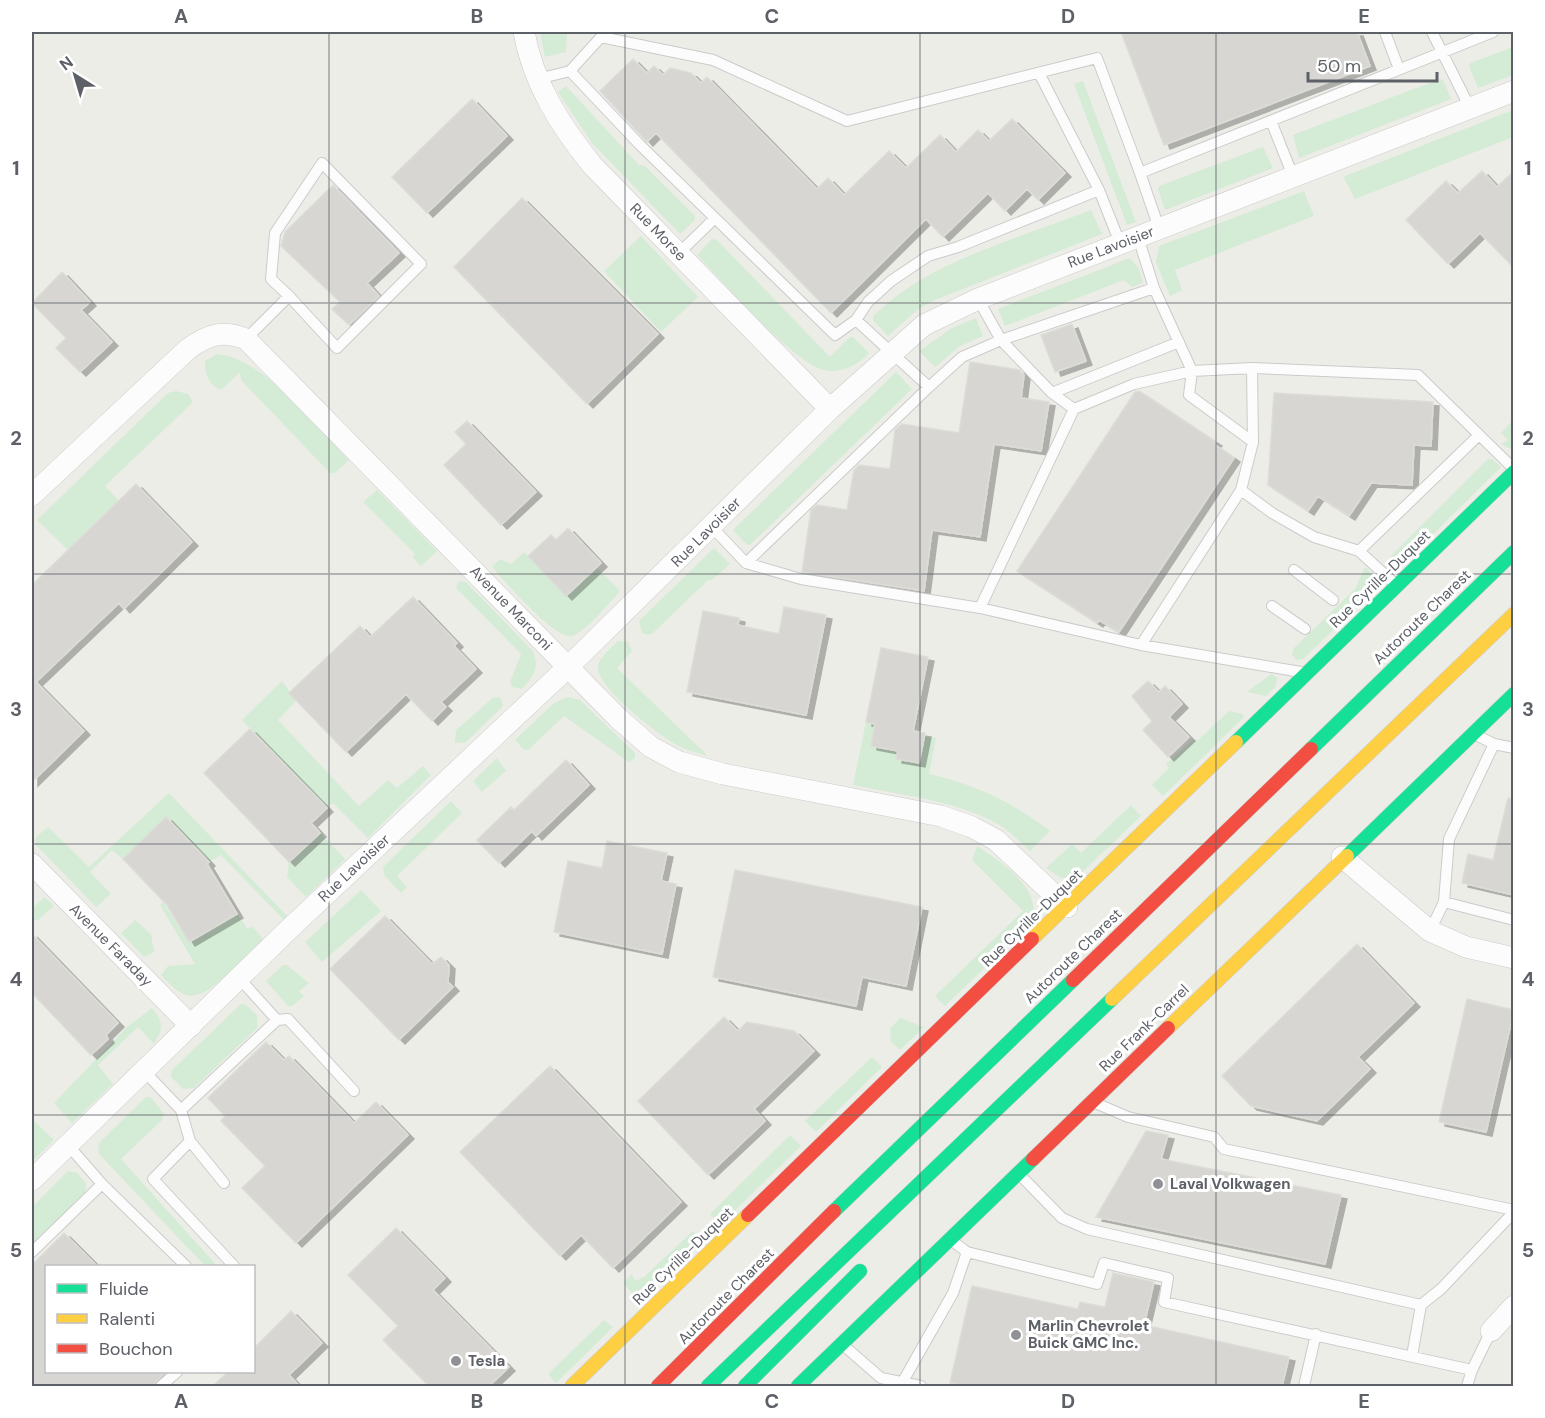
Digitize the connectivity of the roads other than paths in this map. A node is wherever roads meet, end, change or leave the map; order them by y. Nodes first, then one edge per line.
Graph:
1 (524, 32) edge
2 (1385, 32) edge
3 (1432, 32) edge
4 (1493, 32) edge
5 (1442, 53) junction
6 (1399, 69) junction
7 (570, 71) junction
8 (1039, 73) junction
9 (538, 79) junction
10 (1514, 91) edge
11 (1470, 108) junction
12 (1271, 121) junction
13 (1140, 173) junction
14 (1293, 176) junction
15 (1099, 190) junction
16 (715, 218) junction
17 (1159, 228) junction
18 (1129, 240) junction
19 (679, 254) junction
20 (1154, 288) junction
21 (289, 296) junction
22 (978, 298) junction
23 (856, 320) junction
24 (246, 339) junction
25 (1001, 340) junction
26 (1179, 342) junction
27 (891, 353) junction
28 (1252, 368) junction
29 (1192, 370) junction
30 (929, 387) junction
31 (1052, 393) junction
32 (830, 409) junction
33 (1074, 409) junction
34 (1479, 435) junction
35 (1253, 442) junction
36 (1514, 471) edge
37 (1240, 490) junction
38 (32, 495) edge
39 (711, 526) junction
40 (1359, 551) junction
41 (1514, 552) edge
42 (746, 563) junction
43 (1294, 570) dead end
44 (1397, 586) junction
45 (1333, 600) dead end
46 (1272, 606) dead end
47 (980, 608) junction
48 (1514, 614) edge
49 (1305, 629) dead end
50 (1141, 645) junction
51 (568, 667) junction
52 (1307, 673) junction
53 (1512, 699) edge
54 (1472, 733) junction
55 (1494, 744) junction
56 (1514, 748) edge
57 (1342, 857) junction
58 (35, 875) edge
59 (1444, 902) junction
60 (1067, 907) junction
61 (1514, 920) edge
62 (1430, 931) junction
63 (1514, 958) edge
64 (239, 978) junction
65 (1126, 983) junction
66 (277, 1020) junction
67 (191, 1026) junction
68 (144, 1071) junction
69 (354, 1091) dead end
70 (1092, 1102) junction
71 (181, 1110) junction
72 (1009, 1117) dead end
73 (190, 1141) junction
74 (68, 1145) junction
75 (1018, 1173) junction
76 (32, 1180) edge
77 (224, 1183) dead end
78 (102, 1184) junction
79 (843, 1202) junction
80 (1514, 1211) edge
81 (951, 1240) junction
82 (32, 1252) edge
83 (967, 1252) junction
84 (870, 1262) dead end
85 (185, 1265) edge
86 (233, 1265) edge
87 (1421, 1305) junction
88 (1514, 1306) edge
89 (1491, 1331) joint
90 (1316, 1334) junction
91 (842, 1344) junction
92 (1412, 1356) junction
93 (1472, 1370) junction
94 (652, 1371) dead end
95 (175, 1373) edge
96 (902, 1383) junction
97 (161, 1386) edge
98 (572, 1386) edge
99 (658, 1386) edge
100 (708, 1386) edge
101 (745, 1386) edge
102 (798, 1386) edge
103 (921, 1386) edge
104 (1304, 1386) edge
105 (1467, 1386) edge

1 - 9 street, Rue Morse
2 - 6 lane
3 - 5 lane
4 - 5 lane
5 - 6 lane
5 - 11 lane
6 - 12 lane
7 - 8 lane
7 - 9 lane
7 - 16 lane
8 - 13 lane
8 - 15 lane
9 - 19 street, Rue Morse
10 - 11 street, Rue Lavoisier
11 - 14 street, Rue Lavoisier
12 - 13 lane
12 - 14 lane
13 - 17 lane
14 - 17 street, Rue Lavoisier
15 - 18 lane
15 - 23 lane
16 - 19 lane
16 - 23 lane
17 - 18 street, Rue Lavoisier
18 - 20 lane
18 - 22 street, Rue Lavoisier
19 - 32 street, Rue Morse
20 - 25 lane
20 - 26 lane
21 - 21 lane
21 - 24 lane
22 - 25 lane
22 - 27 street, Rue Lavoisier
23 - 27 lane
24 - 38 street
24 - 51 street, Avenue Marconi
25 - 30 lane
25 - 31 lane
26 - 29 lane
26 - 31 lane
27 - 30 lane
27 - 32 street, Rue Lavoisier
28 - 29 lane
28 - 34 lane
28 - 35 lane
29 - 33 lane
29 - 35 lane
30 - 42 lane
31 - 33 lane
32 - 39 street, Rue Lavoisier
33 - 47 lane
34 - 36 lane
34 - 40 lane
35 - 37 lane
36 - 44 main road, Rue Cyrille-Duquet
37 - 40 lane
37 - 50 lane
39 - 42 lane
39 - 51 street, Rue Lavoisier
40 - 44 lane
41 - 79 main road, Autoroute Charest
42 - 47 lane
43 - 45 lane
44 - 52 main road, Rue Cyrille-Duquet
46 - 49 lane
47 - 50 lane
48 - 65 main road
50 - 52 lane
51 - 60 street, Avenue Marconi
51 - 64 street, Rue Lavoisier
52 - 60 main road, Rue Cyrille-Duquet
53 - 54 main road, Rue Frank-Carrel
54 - 55 lane
54 - 57 main road, Rue Frank-Carrel
55 - 56 lane
55 - 59 lane
57 - 62 street
57 - 70 main road, Rue Frank-Carrel
58 - 67 street, Avenue Faraday
59 - 61 lane
59 - 62 lane
60 - 98 main road, Rue Cyrille-Duquet
62 - 63 street
64 - 66 lane
64 - 67 street, Rue Lavoisier
65 - 72 main road
65 - 100 main road
66 - 69 lane
66 - 71 lane
67 - 68 street, Rue Lavoisier
68 - 71 lane
68 - 74 street, Rue Lavoisier
70 - 75 main road, Rue Frank-Carrel
70 - 80 lane
71 - 73 lane
73 - 77 lane
73 - 86 lane
74 - 76 street, Rue Lavoisier
74 - 78 lane
75 - 81 main road, Rue Frank-Carrel
75 - 87 lane
78 - 82 lane
78 - 85 lane
79 - 94 main road
79 - 99 main road, Autoroute Charest
80 - 87 lane
81 - 83 lane
81 - 91 main road, Rue Frank-Carrel
83 - 90 lane
83 - 96 lane
84 - 101 main road
87 - 92 lane
88 - 89 street
89 - 93 lane
90 - 92 lane
90 - 104 lane
91 - 96 lane
91 - 102 main road, Rue Frank-Carrel
92 - 93 lane
93 - 105 lane
95 - 97 lane
96 - 103 lane

